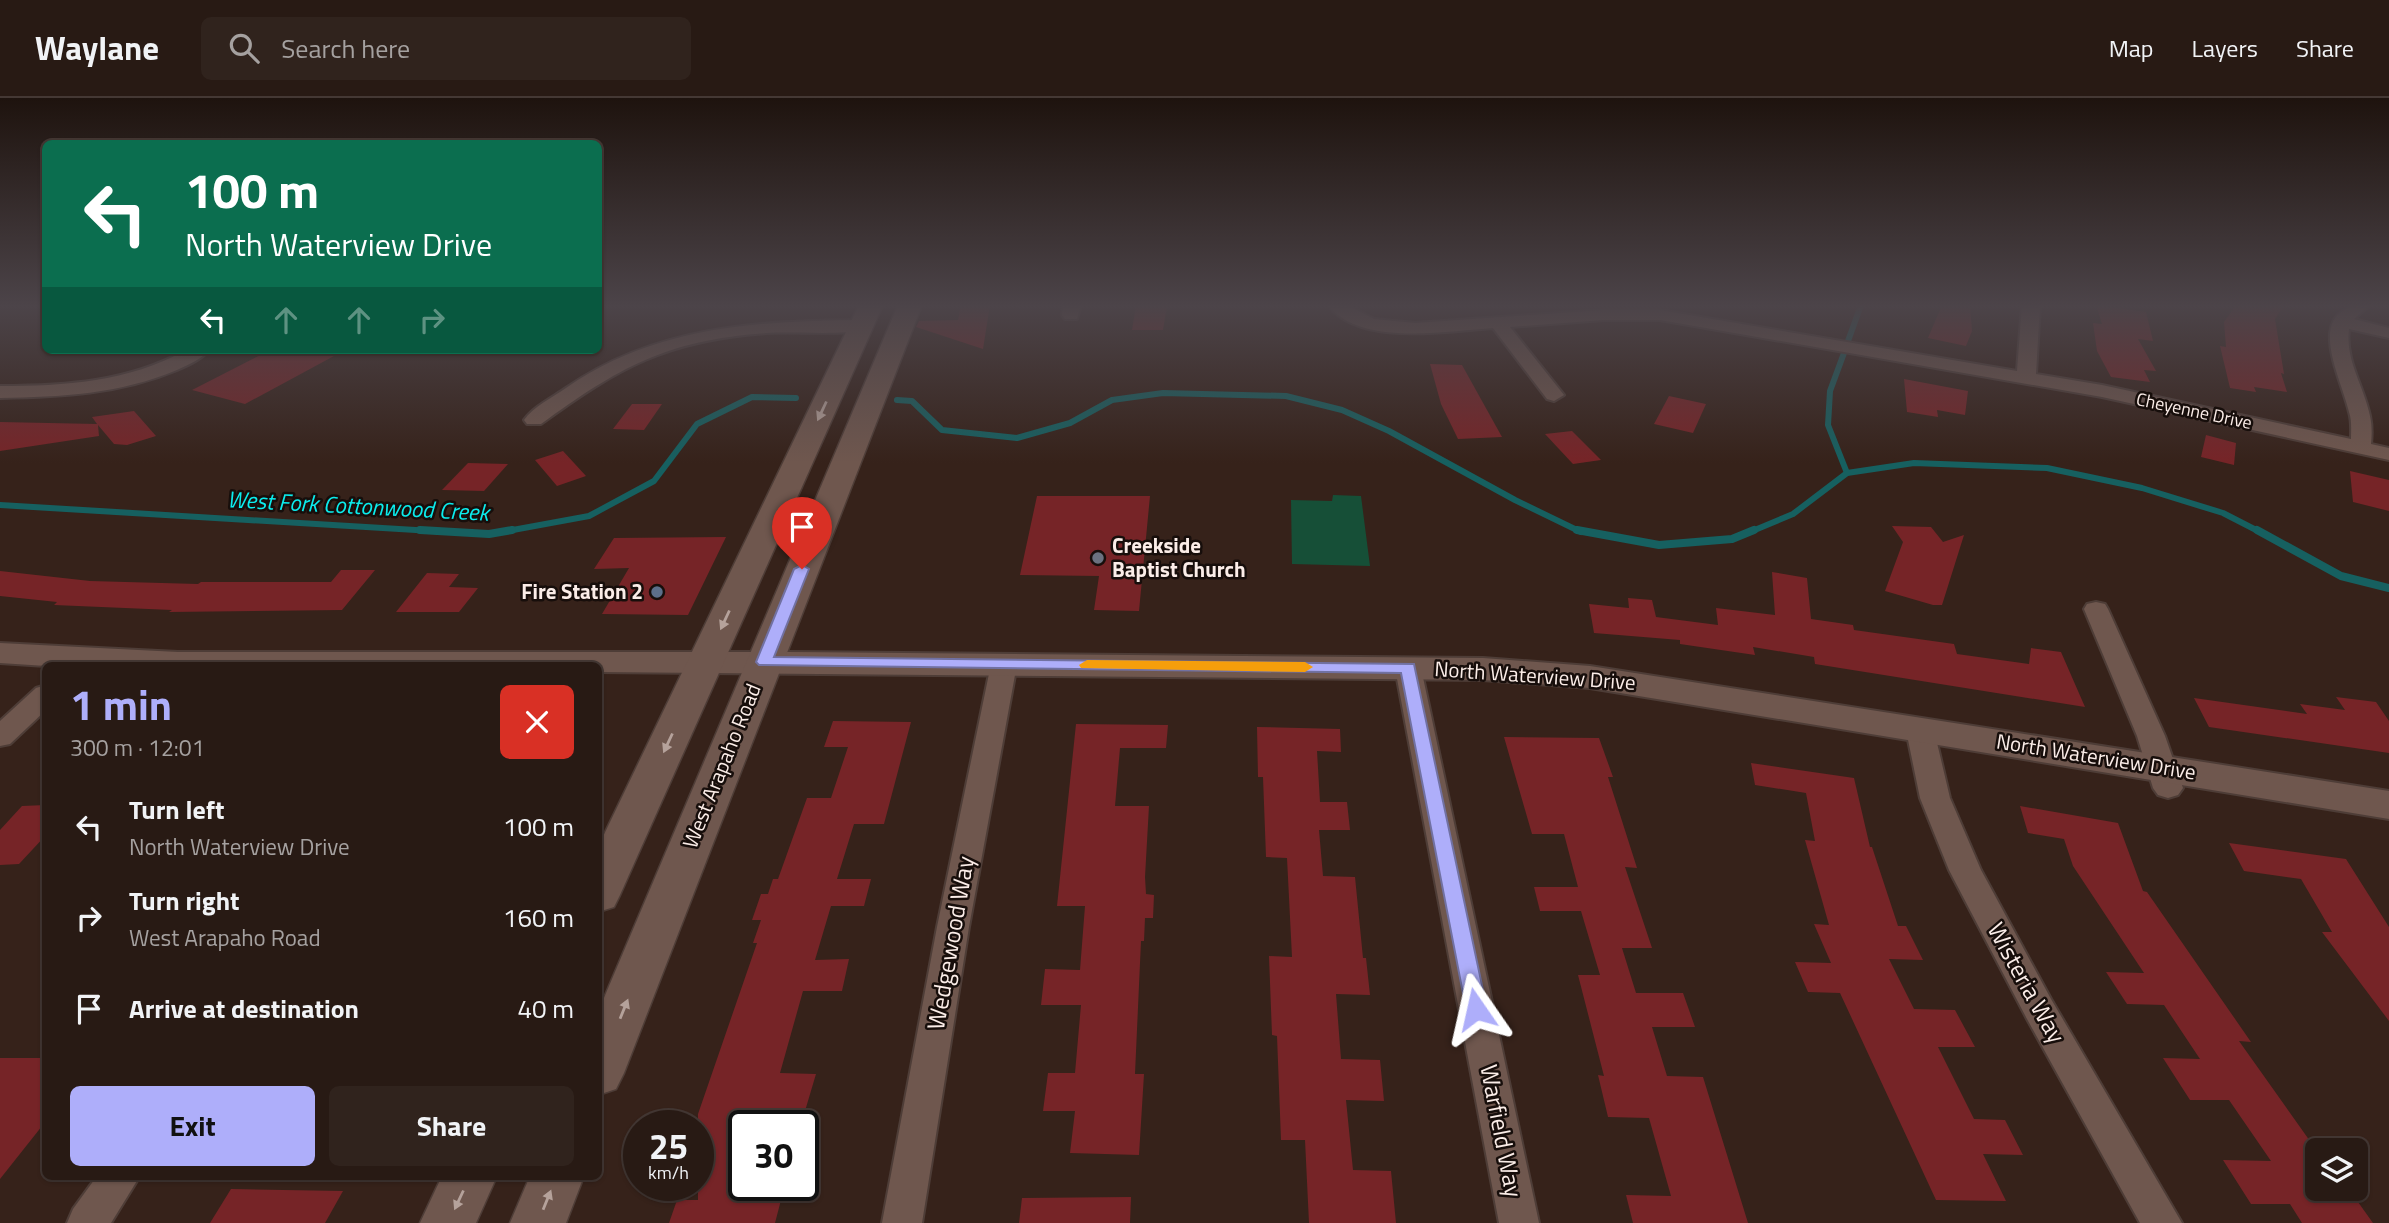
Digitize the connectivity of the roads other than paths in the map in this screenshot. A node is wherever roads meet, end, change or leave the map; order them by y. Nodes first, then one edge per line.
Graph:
1 (188, 358) edge
2 (636, 358) edge
3 (846, 358) edge
4 (874, 358) edge
5 (889, 358) edge
6 (1525, 358) edge
7 (1918, 358) edge
8 (2028, 358) edge
9 (2342, 358) edge
10 (2026, 379) junction
11 (0, 392) edge
12 (1554, 395) dead end
13 (870, 403) junction
14 (534, 420) dead end
15 (2361, 447) junction
16 (2389, 454) edge
17 (2096, 609) dead end
18 (0, 653) edge
19 (79, 662) edge
20 (178, 662) edge
21 (602, 668) edge
22 (701, 671) junction
23 (760, 671) junction
24 (0, 674) edge
25 (1002, 674) junction
26 (42, 677) edge
27 (1410, 678) junction
28 (602, 681) edge
29 (42, 698) edge
30 (0, 737) edge
31 (1922, 739) junction
32 (2166, 778) junction
33 (2389, 805) edge
34 (2389, 825) edge
35 (602, 886) edge
36 (602, 1063) edge
37 (117, 1180) edge
38 (468, 1180) edge
39 (555, 1180) edge
40 (88, 1223) edge
41 (448, 1223) edge
42 (538, 1223) edge
43 (902, 1223) edge
44 (1519, 1223) edge
45 (2162, 1223) edge

1 - 11 street
2 - 14 street
3 -> 22 main road
4 - 13 main road
5 - 13 main road, West Arapaho Road
6 - 12 street
7 - 10 street, Cheyenne Drive
8 - 10 street
9 - 15 street
10 - 15 street, Cheyenne Drive
13 - 23 main road, West Arapaho Road
15 - 16 street, Cheyenne Drive
17 - 32 street
18 - 19 street, North Waterview Drive
19 - 20 street, North Waterview Drive
21 - 22 street, North Waterview Drive
22 - 23 street, North Waterview Drive
22 - 28 street, North Waterview Drive
22 -> 35 main road
23 - 25 street, North Waterview Drive
36 -> 23 main road, West Arapaho Road
24 - 26 street
25 - 27 street, North Waterview Drive
25 - 43 street, Wedgewood Way
27 - 31 street, North Waterview Drive
27 - 44 street, Warfield Way
29 - 30 street
31 - 32 street, North Waterview Drive
31 - 45 street, Wisteria Way
32 - 33 street, North Waterview Drive
32 - 34 street, North Waterview Drive
37 - 40 street
38 -> 41 main road
42 -> 39 main road

